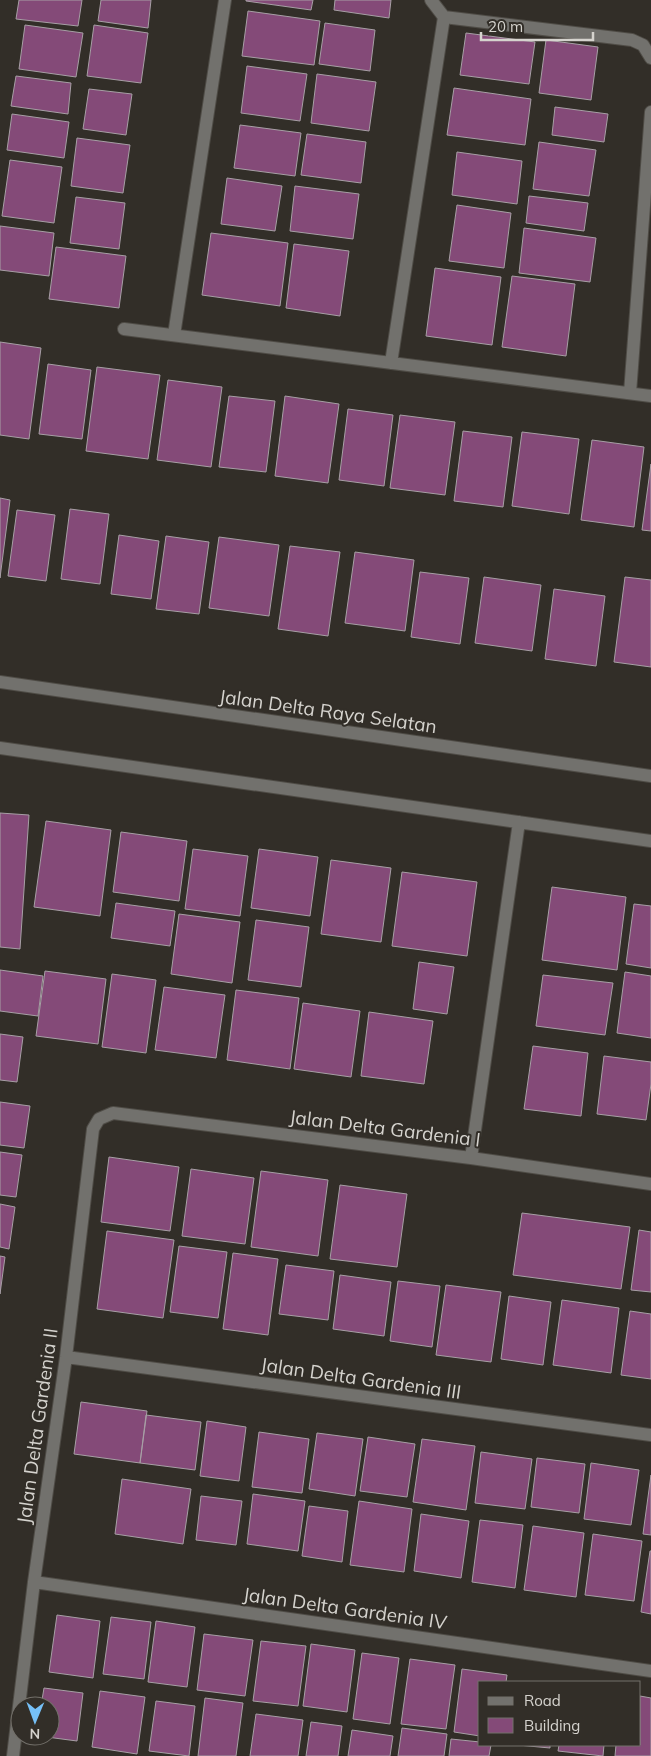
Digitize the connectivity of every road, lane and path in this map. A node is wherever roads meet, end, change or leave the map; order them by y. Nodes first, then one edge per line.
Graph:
1 (225, 0) edge
2 (431, 0) edge
3 (444, 17) junction
4 (651, 58) edge
5 (651, 112) edge
6 (648, 203) edge
7 (124, 329) dead end
8 (174, 335) junction
9 (391, 363) junction
10 (630, 393) junction
11 (651, 396) edge
12 (0, 682) edge
13 (0, 748) edge
14 (651, 776) edge
15 (519, 822) junction
16 (651, 841) edge
17 (113, 1113) joint
18 (471, 1158) junction
19 (651, 1184) edge
20 (66, 1358) junction
21 (651, 1435) edge
22 (34, 1582) junction
23 (651, 1671) edge
24 (13, 1756) edge

1 - 8 street
2 - 3 street
3 - 4 street
3 - 9 street
5 - 6 street
6 - 10 street
7 - 8 street
8 - 9 street
9 - 10 street
10 - 11 street
12 - 14 street, Jalan Delta Raya Selatan
13 - 15 street
15 - 16 street
15 - 18 street
17 - 18 street, Jalan Delta Gardenia I
17 - 20 street, Jalan Delta Gardenia II
18 - 19 street, Jalan Delta Gardenia I
20 - 21 street, Jalan Delta Gardenia III
20 - 22 street, Jalan Delta Gardenia II
22 - 23 street, Jalan Delta Gardenia IV
22 - 24 street, Jalan Delta Gardenia II

